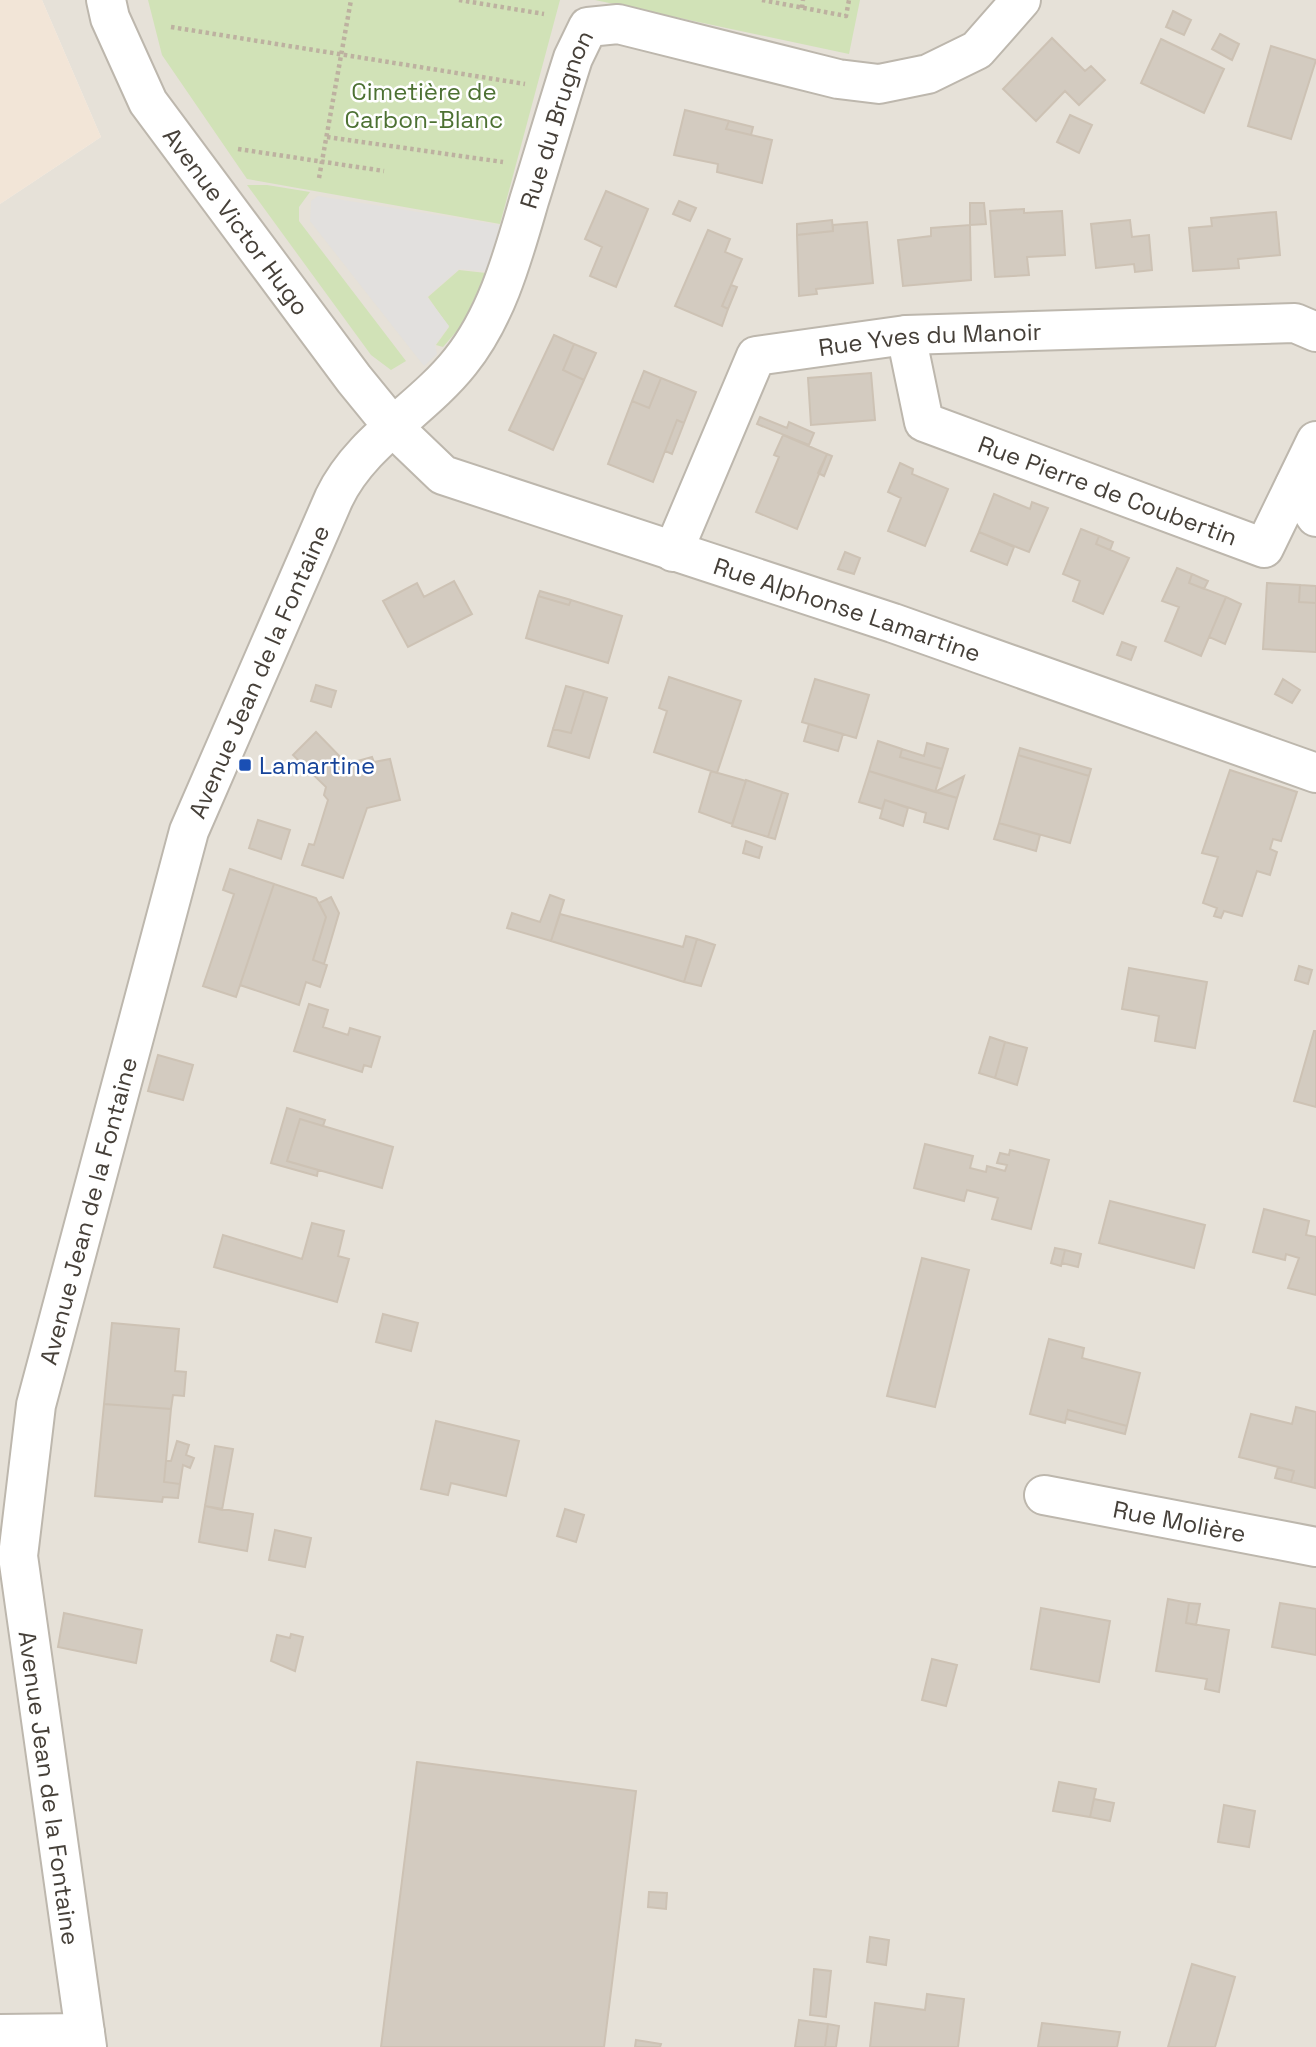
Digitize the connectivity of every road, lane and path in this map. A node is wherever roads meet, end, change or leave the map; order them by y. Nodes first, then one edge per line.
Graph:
1 (106, 0) edge
2 (351, 0) edge
3 (458, 0) edge
4 (762, 0) edge
5 (803, 0) edge
6 (849, 0) edge
7 (1021, 0) edge
8 (802, 8) junction
9 (544, 14) dead end
10 (171, 27) dead end
11 (341, 55) junction
12 (526, 84) dead end
13 (327, 137) junction
14 (237, 149) dead end
15 (323, 161) junction
16 (504, 162) dead end
17 (384, 171) dead end
18 (320, 178) dead end
19 (1316, 332) edge
20 (906, 335) junction
21 (394, 428) junction
22 (1316, 441) edge
23 (1295, 485) junction
24 (1316, 517) edge
25 (673, 552) junction
26 (1316, 773) edge
27 (1044, 1495) dead end
28 (1316, 1547) edge
29 (13, 1638) edge
30 (0, 2034) edge
31 (86, 2040) edge

1 - 21 street, Avenue Victor Hugo
2 - 11 path
3 - 9 path
4 - 8 path
5 - 8 path
6 - 8 path
7 - 21 street, Rue du Brugnon
10 - 11 path
11 - 12 path
11 - 13 path
13 - 15 path
13 - 16 path
14 - 15 path
15 - 17 path
15 - 18 path
19 - 20 street, Rue Yves du Manoir
20 - 23 street, Rue Pierre de Coubertin
20 - 25 street, Rue Yves du Manoir
21 - 25 street, Rue Alphonse Lamartine
21 - 29 street, Avenue Jean de la Fontaine
22 - 23 street, Rue Pierre de Coubertin
23 - 24 street
25 - 26 street, Rue Alphonse Lamartine
27 - 28 street, Rue Molière
29 - 31 street, Avenue Jean de la Fontaine
30 - 31 street

